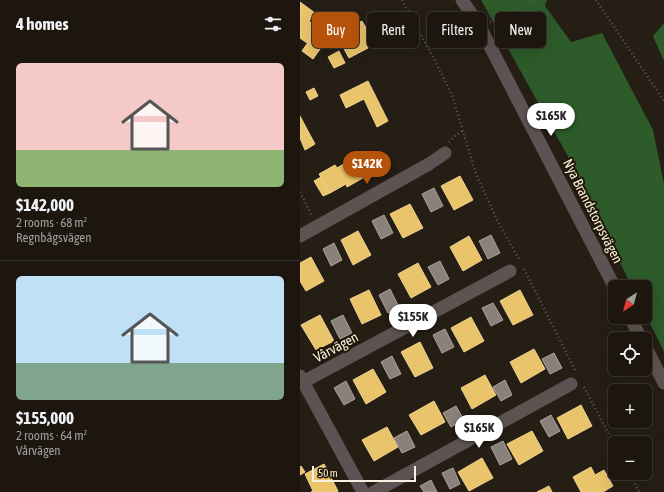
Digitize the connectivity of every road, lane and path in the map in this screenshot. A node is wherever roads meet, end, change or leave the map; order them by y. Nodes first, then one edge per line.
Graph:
1 (402, 0) edge
2 (462, 0) edge
3 (537, 0) edge
4 (596, 0) edge
5 (470, 12) edge
6 (487, 23) edge
7 (487, 42) edge
8 (664, 101) edge
9 (445, 153) dead end
10 (300, 192) edge
11 (316, 228) junction
12 (300, 236) edge
13 (510, 271) dead end
14 (611, 280) edge
15 (652, 360) edge
16 (302, 379) edge
17 (577, 381) junction
18 (664, 383) edge
19 (609, 436) edge
20 (633, 480) edge
21 (363, 492) edge
22 (374, 492) edge
23 (639, 492) edge

1 - 17 path
2 - 5 street, Nya Brandstorpsvägen
3 - 6 path
4 - 8 path
7 - 14 street, Nya Brandstorpsvägen
9 - 11 street
10 - 11 path
11 - 12 street
13 - 16 street, Vårvägen
15 - 18 street
16 - 21 street, Vårvägen
17 - 19 path
17 - 22 street
20 - 23 path

